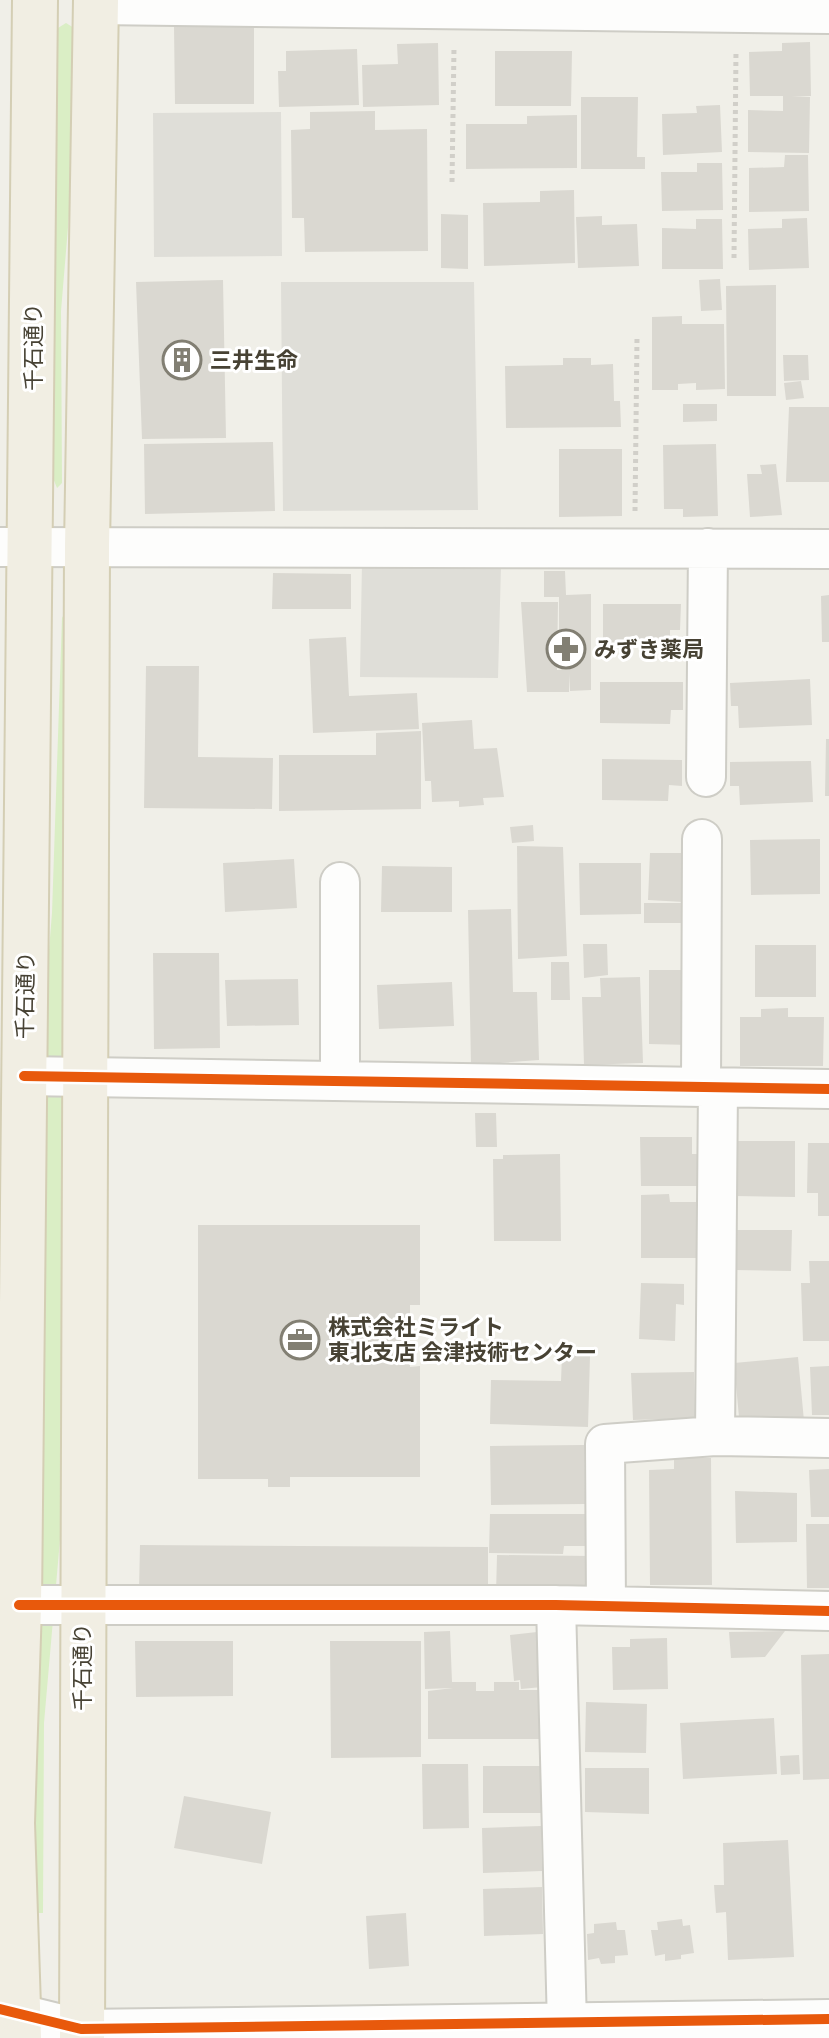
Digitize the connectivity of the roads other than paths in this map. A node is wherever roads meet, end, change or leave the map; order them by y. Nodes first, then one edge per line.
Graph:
1 (35, 0) edge
2 (96, 2) edge
3 (754, 9) edge
4 (829, 14) edge
5 (16, 547) edge
6 (87, 547) junction
7 (708, 548) junction
8 (829, 549) edge
9 (706, 777) dead end
10 (702, 839) dead end
11 (340, 882) dead end
12 (24, 1076) junction
13 (85, 1077) junction
14 (340, 1081) junction
15 (709, 1087) junction
16 (829, 1089) edge
17 (715, 1436) junction
18 (829, 1438) edge
19 (19, 1605) junction
20 (556, 1605) junction
21 (82, 1606) junction
22 (606, 1606) junction
23 (829, 1611) edge
24 (829, 2019) edge
25 (12, 2021) edge
26 (567, 2025) junction
27 (82, 2034) edge

1 - 5 main road, 千石通り
2 - 3 street
2 - 6 main road, 千石通り
3 - 4 street
5 - 6 street
5 - 12 main road, 千石通り
6 - 7 street
6 - 13 main road, 千石通り
7 - 8 street
7 - 9 street
10 - 15 street
11 - 14 street
12 - 13 street
12 - 19 main road, 千石通り
13 - 14 street
13 - 21 main road, 千石通り
14 - 15 street
15 - 16 street
15 - 17 street
17 - 18 street
17 - 22 street
19 - 21 street
19 - 25 main road, 千石通り
20 - 21 street
20 - 22 street
20 - 26 street
21 - 27 main road, 千石通り
22 - 23 street
24 - 26 street
25 - 27 street
26 - 27 street

